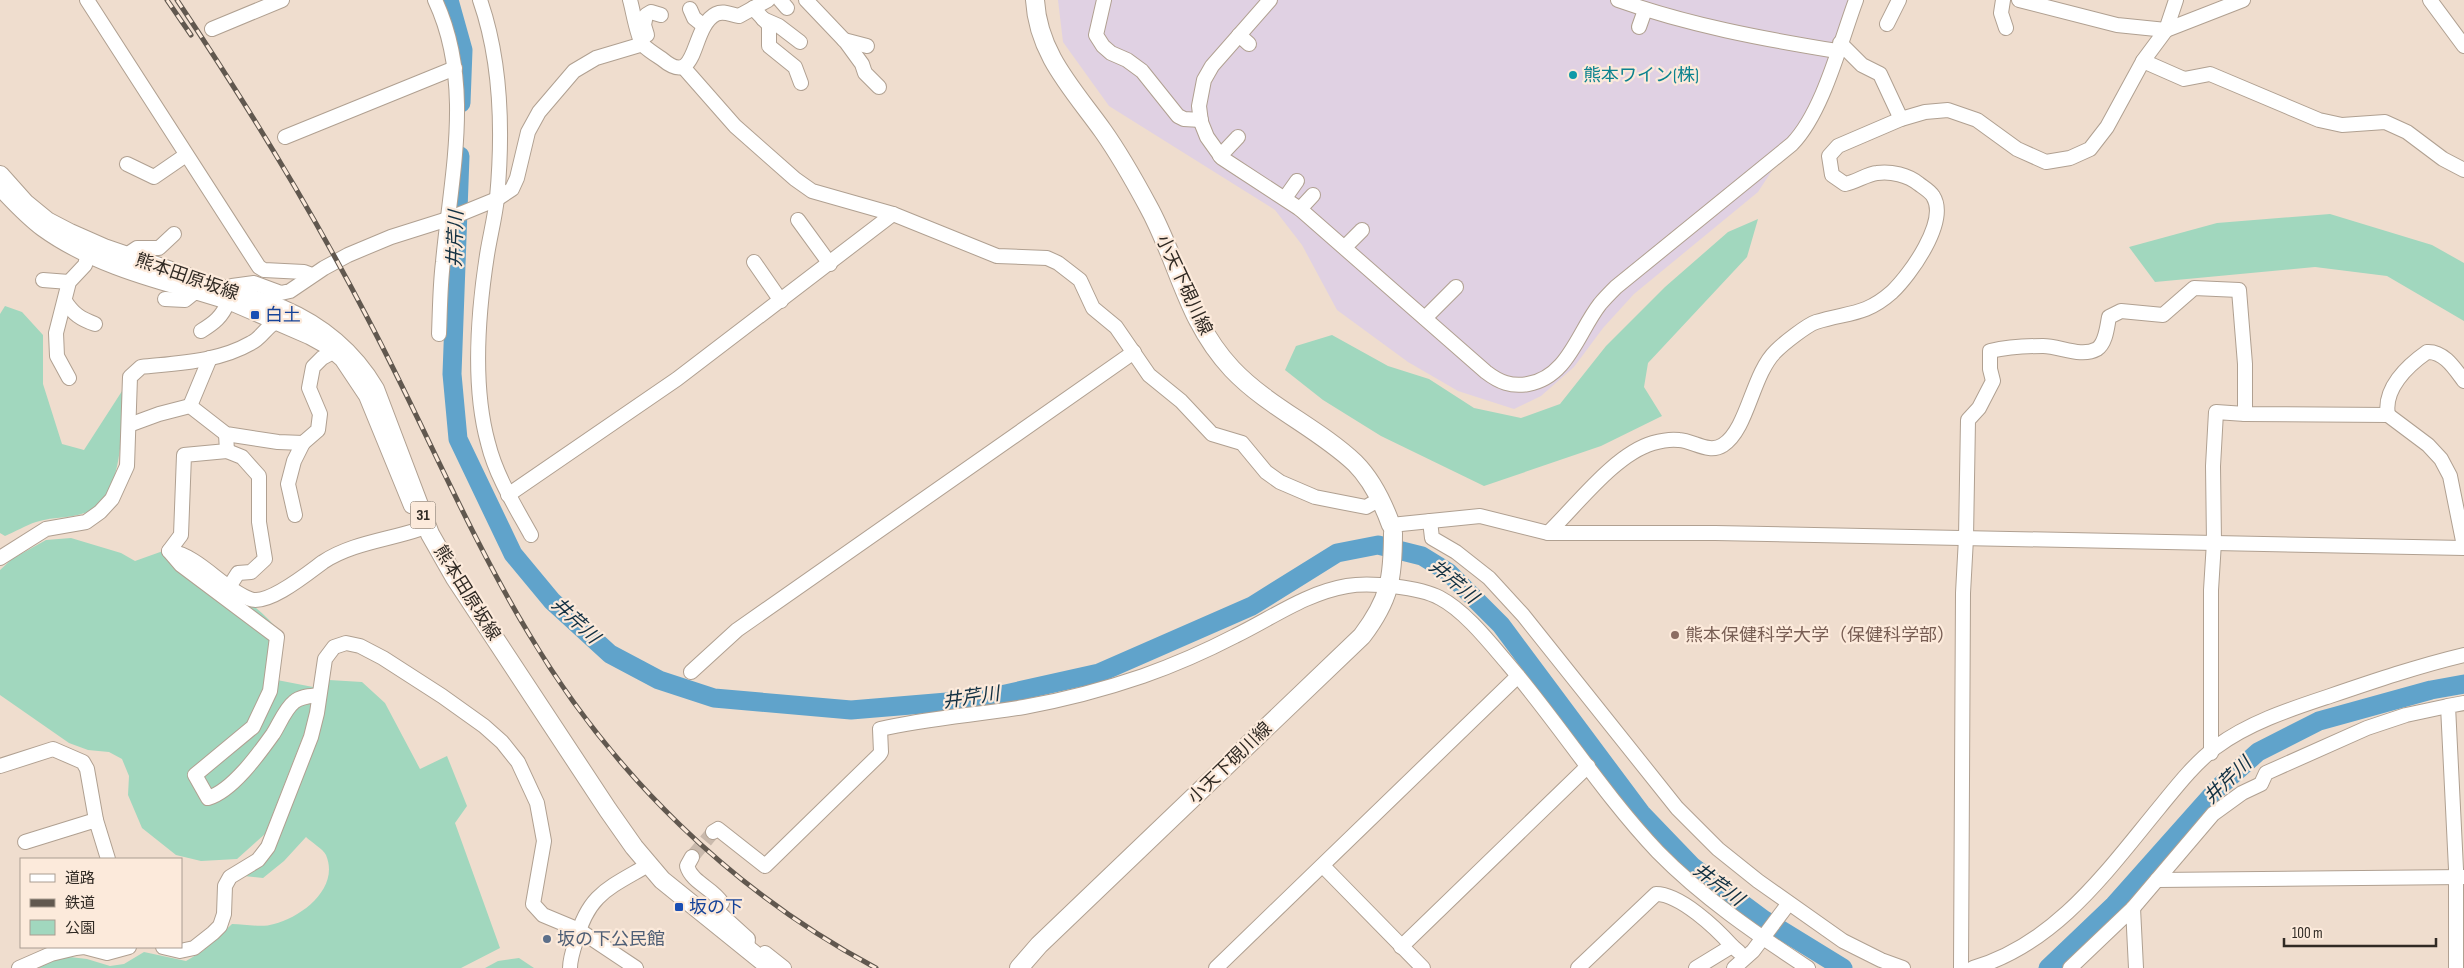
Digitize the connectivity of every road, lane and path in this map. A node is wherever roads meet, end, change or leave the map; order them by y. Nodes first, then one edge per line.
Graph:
1 (87, 0) edge
2 (282, 0) edge
3 (435, 0) edge
4 (480, 0) edge
5 (630, 0) edge
6 (724, 0) edge
7 (768, 0) edge
8 (806, 0) edge
9 (1034, 0) edge
10 (1104, 0) edge
11 (1270, 0) edge
12 (1618, 0) edge
13 (1856, 0) edge
14 (1898, 0) edge
15 (2003, 0) edge
16 (2018, 0) edge
17 (2176, 0) edge
18 (2243, 0) edge
19 (2430, 0) edge
20 (753, 8) junction
21 (690, 9) dead end
22 (729, 14) junction
23 (661, 15) dead end
24 (764, 19) junction
25 (1887, 24) dead end
26 (704, 26) junction
27 (2006, 28) dead end
28 (212, 29) dead end
29 (2166, 30) junction
30 (844, 40) junction
31 (800, 42) dead end
32 (866, 46) dead end
33 (2464, 46) edge
34 (647, 47) junction
35 (1838, 47) junction
36 (2143, 61) junction
37 (455, 68) junction
38 (684, 68) junction
39 (800, 83) dead end
40 (879, 87) dead end
41 (1901, 119) junction
42 (1201, 120) junction
43 (285, 137) dead end
44 (1238, 137) dead end
45 (186, 155) junction
46 (1220, 156) junction
47 (128, 164) dead end
48 (0, 165) edge
49 (2464, 170) edge
50 (0, 175) edge
51 (1297, 181) dead end
52 (0, 189) edge
53 (1313, 195) dead end
54 (1285, 198) junction
55 (493, 201) junction
56 (1300, 209) junction
57 (893, 214) junction
58 (448, 220) junction
59 (798, 220) dead end
60 (1362, 230) dead end
61 (174, 234) dead end
62 (1345, 247) junction
63 (132, 252) junction
64 (88, 254) junction
65 (754, 262) dead end
66 (830, 264) junction
67 (312, 275) junction
68 (43, 280) dead end
69 (69, 282) junction
70 (1456, 287) dead end
71 (195, 292) junction
72 (235, 295) junction
73 (165, 299) dead end
74 (781, 300) junction
75 (64, 301) junction
76 (1426, 318) junction
77 (274, 323) junction
78 (95, 324) dead end
79 (201, 332) dead end
80 (439, 334) dead end
81 (333, 352) junction
82 (1134, 352) junction
83 (210, 358) junction
84 (69, 378) dead end
85 (2464, 381) edge
86 (190, 406) junction
87 (2245, 414) junction
88 (2388, 415) junction
89 (129, 425) junction
90 (226, 434) junction
91 (303, 444) junction
92 (227, 451) junction
93 (508, 495) junction
94 (1380, 499) junction
95 (295, 515) dead end
96 (1430, 521) junction
97 (420, 528) junction
98 (1392, 533) junction
99 (1548, 533) junction
100 (532, 535) dead end
101 (1966, 538) junction
102 (2214, 542) junction
103 (2464, 547) edge
104 (430, 550) dead end
105 (169, 551) junction
106 (0, 558) edge
107 (1390, 584) junction
108 (229, 587) junction
109 (2464, 655) edge
110 (691, 672) dead end
111 (1518, 676) junction
112 (319, 695) junction
113 (2464, 703) edge
114 (2448, 706) junction
115 (2211, 752) junction
116 (0, 766) edge
117 (1588, 766) junction
118 (2266, 773) junction
119 (2221, 799) dead end
120 (96, 820) junction
121 (712, 832) dead end
122 (25, 842) dead end
123 (692, 857) dead end
124 (108, 858) edge
125 (648, 865) junction
126 (1323, 866) junction
127 (2460, 873) edge
128 (2161, 876) junction
129 (1785, 908) dead end
130 (2133, 908) junction
131 (579, 930) junction
132 (1765, 936) junction
133 (747, 944) junction
134 (1732, 946) junction
135 (1401, 947) junction
136 (72, 948) edge
137 (88, 948) edge
138 (125, 948) edge
139 (167, 948) edge
140 (1745, 958) junction
141 (20, 968) edge
142 (570, 968) edge
143 (636, 968) edge
144 (771, 968) edge
145 (784, 968) edge
146 (1019, 968) edge
147 (1216, 968) edge
148 (1423, 968) edge
149 (1578, 968) edge
150 (1696, 968) edge
151 (1734, 968) edge
152 (1808, 968) edge
153 (1903, 968) edge
154 (1961, 968) edge
155 (1973, 968) edge
156 (2070, 968) edge
157 (2136, 968) edge
158 (2456, 968) edge

1 - 45 street
2 - 28 street
3 - 37 street
4 - 55 street
5 - 34 street
6 - 22 street
7 - 20 street
8 - 30 street
9 - 94 main road, 小天下硯川線
10 - 42 street
11 - 42 street
12 - 35 street
13 - 35 street
14 - 25 street
15 - 27 street
16 - 29 street
17 - 29 street
18 - 29 street
19 - 33 street
20 - 22 street
20 - 24 street
21 - 26 street
22 - 26 street
23 - 34 street
24 - 31 street
24 - 39 street
26 - 38 street
29 - 36 street
30 - 32 street
30 - 40 street
34 - 38 street
34 - 55 street
35 - 41 street
35 - 76 street
36 - 41 street
36 - 49 street
37 - 43 street
37 - 58 street
38 - 57 street
41 - 99 street
42 - 46 street
44 - 46 street
45 - 47 street
45 - 67 street
46 - 54 street
48 - 63 street
50 - 72 main road, 熊本田原坂線 / 31
51 - 54 street
52 - 64 street
53 - 56 street
54 - 56 street
55 - 58 street
55 - 93 street
56 - 62 street
57 - 66 street
57 - 82 street
58 - 67 street
58 - 80 street
59 - 66 street
60 - 62 street
61 - 63 street
62 - 76 street
63 - 72 street
64 - 69 street
64 - 71 street
65 - 74 street
66 - 74 street
67 - 72 street
68 - 69 street
69 - 75 street
70 - 76 street
71 - 72 street
71 - 73 street
72 - 77 street
72 - 79 street
72 - 125 main road, 熊本田原坂線 / 31
74 - 93 street
75 - 78 street
75 - 84 street
77 - 81 street
77 - 83 street
81 - 91 street
81 - 97 street
82 - 94 street
82 - 110 street
83 - 86 street
83 - 89 street
85 - 88 street
86 - 89 street
86 - 90 street
87 - 88 street
87 - 101 street
87 - 102 street
88 - 103 street
89 - 106 street
90 - 91 street
90 - 92 street
91 - 95 street
92 - 105 street
92 - 108 street
93 - 100 street
94 - 98 main road, 小天下硯川線
96 - 98 street
96 - 99 street
96 - 153 street
97 - 104 street
97 - 108 street
98 - 107 main road, 小天下硯川線
99 - 101 street
101 - 102 street
101 - 154 street
102 - 103 street
102 - 115 street
105 - 108 street
105 - 112 street
107 - 111 street
107 - 121 street
107 - 146 main road, 小天下硯川線
109 - 115 street
111 - 117 street
111 - 126 street
112 - 131 street
112 - 139 street
113 - 114 street
114 - 118 street
114 - 127 street
115 - 155 street
116 - 120 street
117 - 132 street
117 - 135 street
118 - 119 street
118 - 128 street
120 - 122 street
120 - 124 street
123 - 133 street
125 - 131 street
125 - 133 main road, 熊本田原坂線 / 31
126 - 135 street
126 - 147 street
127 - 128 street
127 - 158 street
128 - 130 street
129 - 132 street
130 - 156 street
130 - 157 street
131 - 142 street
131 - 143 street
132 - 140 street
132 - 152 street
133 - 144 main road, 熊本田原坂線 / 31
133 - 145 street
134 - 140 street
134 - 149 street
134 - 150 street
135 - 148 street
136 - 141 street
137 - 138 street
140 - 151 street

